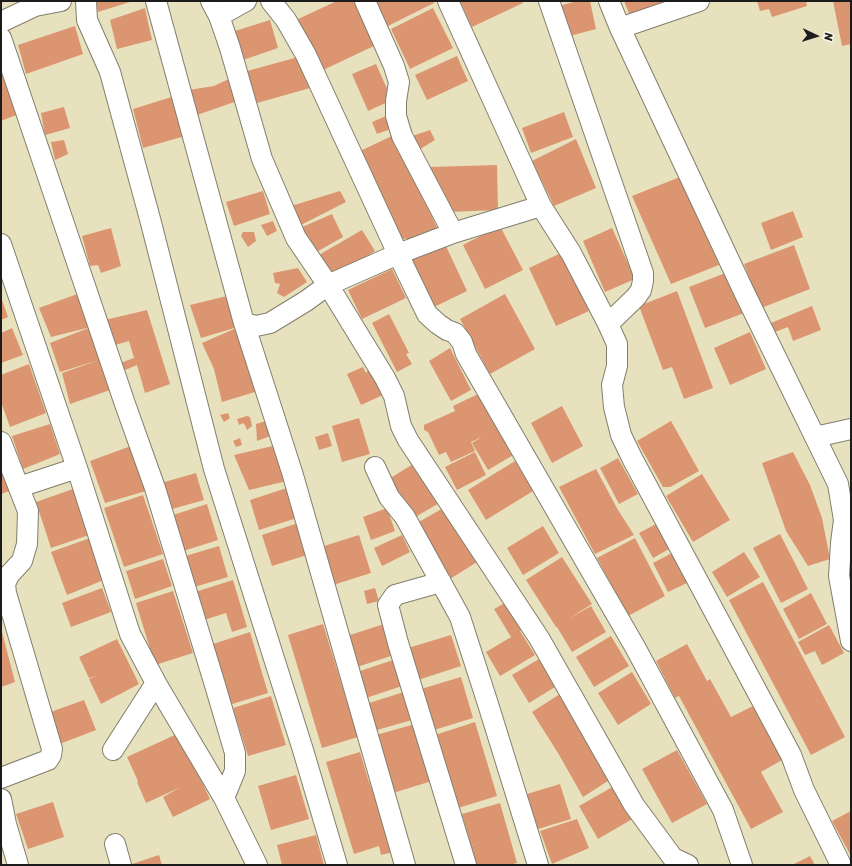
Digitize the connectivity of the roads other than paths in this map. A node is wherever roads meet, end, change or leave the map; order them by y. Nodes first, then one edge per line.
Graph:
1 (61, 1) edge
2 (86, 1) edge
3 (156, 1) edge
4 (246, 1) edge
5 (271, 1) edge
6 (365, 1) edge
7 (448, 1) edge
8 (549, 1) edge
9 (609, 1) edge
10 (699, 1) edge
11 (215, 8) edge
12 (1, 22) edge
13 (620, 28) junction
14 (1, 38) edge
15 (542, 206) junction
16 (453, 233) junction
17 (1, 244) edge
18 (398, 254) junction
19 (328, 285) junction
20 (244, 323) junction
21 (608, 324) junction
22 (851, 429) edge
23 (815, 437) junction
24 (1, 442) edge
25 (375, 467) dead end
26 (77, 468) junction
27 (19, 487) junction
28 (441, 582) junction
29 (851, 642) edge
30 (156, 683) junction
31 (113, 750) dead end
32 (1, 778) edge
33 (224, 798) junction
34 (1, 800) edge
35 (115, 844) dead end
36 (18, 865) edge
37 (121, 865) edge
38 (257, 865) edge
39 (338, 865) edge
40 (405, 865) edge
41 (466, 865) edge
42 (538, 865) edge
43 (688, 865) edge
44 (742, 865) edge
45 (841, 865) edge

1 - 12 street
2 - 39 street
3 - 20 street
4 - 11 street
5 - 18 street
6 - 16 street
7 - 15 street
8 - 21 street
9 - 13 street
10 - 13 street
11 - 19 street
13 - 23 street
14 - 33 street
15 - 16 street
15 - 21 street
16 - 18 street
17 - 26 street
18 - 19 street
18 - 44 street
19 - 20 street
19 - 43 street
20 - 40 street
21 - 45 street
22 - 23 street
23 - 29 street
24 - 27 street
25 - 28 street
26 - 27 street
26 - 30 street
27 - 32 street
28 - 41 street
28 - 42 street
30 - 31 street
30 - 33 street
33 - 38 street
34 - 36 street
35 - 37 street

